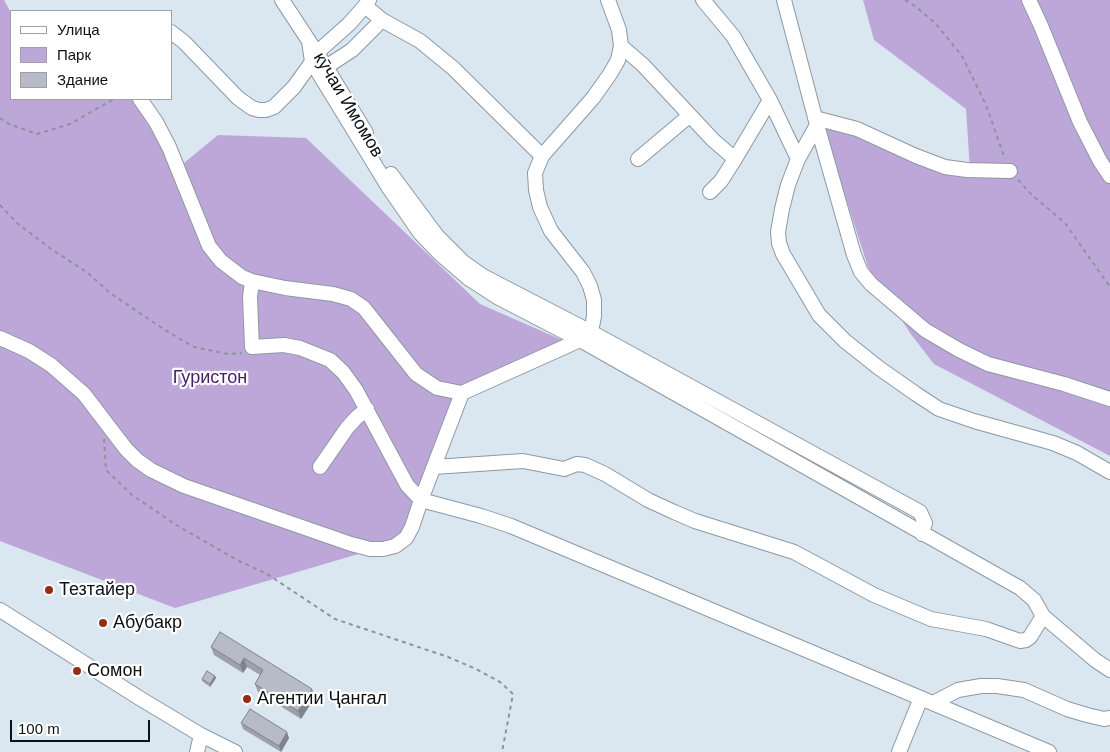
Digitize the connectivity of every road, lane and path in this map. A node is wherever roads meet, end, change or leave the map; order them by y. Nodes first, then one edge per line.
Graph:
1 (282, 0) edge
2 (608, 0) edge
3 (703, 0) edge
4 (784, 0) edge
5 (905, 0) edge
6 (1029, 0) edge
7 (367, 3) edge
8 (382, 20) junction
9 (172, 33) edge
10 (621, 46) junction
11 (315, 58) junction
12 (326, 67) junction
13 (112, 100) edge
14 (141, 100) edge
15 (770, 100) junction
16 (689, 116) junction
17 (0, 118) edge
18 (816, 122) junction
19 (542, 156) junction
20 (638, 159) dead end
21 (798, 159) junction
22 (736, 160) junction
23 (1010, 172) junction
24 (1110, 176) edge
25 (710, 192) dead end
26 (0, 205) edge
27 (252, 281) junction
28 (1110, 287) edge
29 (586, 336) junction
30 (0, 338) edge
31 (252, 347) junction
32 (462, 393) junction
33 (1110, 400) edge
34 (367, 409) junction
35 (102, 419) junction
36 (434, 467) junction
37 (320, 468) dead end
38 (1110, 472) edge
39 (421, 500) junction
40 (0, 610) edge
41 (1043, 616) junction
42 (1110, 670) edge
43 (927, 700) junction
44 (1110, 718) edge
45 (201, 734) junction
46 (1027, 748) edge
47 (197, 752) edge
48 (235, 752) edge
49 (502, 752) edge
50 (899, 752) edge
51 (1049, 752) edge

1 - 11 street, кӯчаи Имомов
2 - 10 street
3 - 15 street
4 - 18 street
5 - 23 path
6 - 24 street
7 - 8 street
7 - 11 street
8 - 12 street
8 - 19 street
9 - 11 street
10 - 16 street
10 - 19 street
11 - 12 street, кӯчаи Имомов
11 - 29 street, кӯчаи Имомов
12 - 29 street, кӯчаи Имомов
13 - 17 path
14 - 27 street
15 - 21 street
15 - 22 street
16 - 20 street
16 - 22 street
18 - 21 street
18 - 23 street
18 - 33 street
19 - 29 street
21 - 38 street
22 - 25 street
23 - 28 path
26 - 31 path
27 - 31 street
27 - 32 street
29 - 32 street
29 - 41 street
30 - 35 street
31 - 34 street
32 - 36 street
34 - 37 street
34 - 39 street
35 - 39 street
35 - 49 path
36 - 39 street
36 - 41 street
39 - 43 street
40 - 45 street
41 - 42 street
43 - 44 street
43 - 46 street
43 - 50 street
45 - 47 street
45 - 48 street
46 - 51 street

